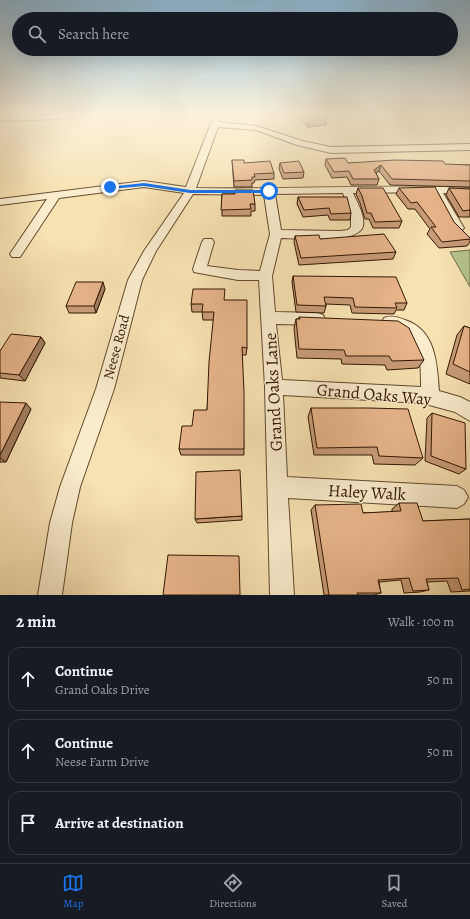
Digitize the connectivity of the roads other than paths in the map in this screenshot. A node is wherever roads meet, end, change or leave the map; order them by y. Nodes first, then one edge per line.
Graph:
1 (209, 141) edge
2 (294, 141) edge
3 (470, 147) edge
4 (346, 189) junction
5 (436, 189) junction
6 (470, 190) edge
7 (190, 191) junction
8 (269, 191) junction
9 (56, 194) junction
10 (0, 202) edge
11 (458, 228) edge
12 (276, 234) junction
13 (208, 242) dead end
14 (16, 254) dead end
15 (265, 276) junction
16 (269, 318) junction
17 (333, 320) edge
18 (372, 321) edge
19 (274, 387) junction
20 (430, 397) junction
21 (470, 412) edge
22 (277, 486) junction
23 (457, 496) dead end
24 (50, 595) edge
25 (282, 595) edge

1 - 7 street, Neese Road
2 - 3 street
4 - 5 street
4 - 8 street
4 - 12 street
5 - 6 street
5 - 11 street
7 - 8 street
7 - 9 street
7 - 24 street, Neese Road
8 - 12 street, Grand Oaks Lane
9 - 10 street
9 - 14 street
12 - 15 street, Grand Oaks Lane
13 - 15 street
15 - 16 street, Grand Oaks Lane
16 - 17 street
16 - 19 street, Grand Oaks Lane
18 - 20 street
19 - 20 street, Grand Oaks Way
19 - 22 street, Grand Oaks Lane
20 - 21 street, Grand Oaks Way
22 - 23 street, Haley Walk
22 - 25 street, Grand Oaks Lane

